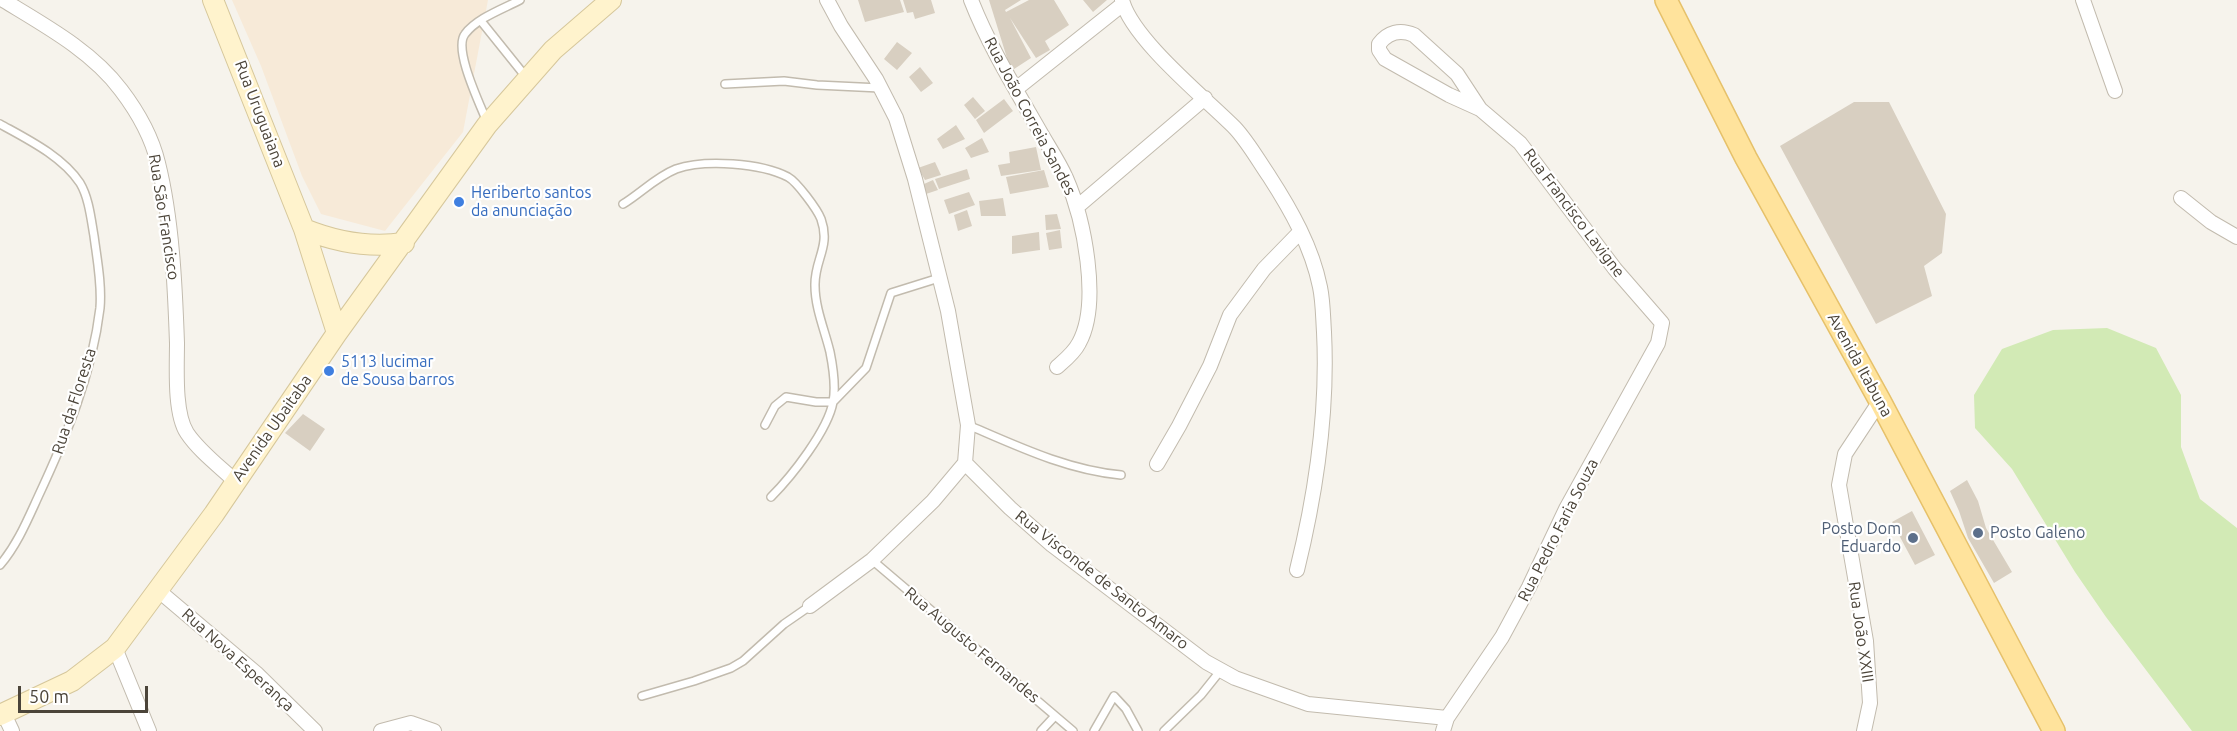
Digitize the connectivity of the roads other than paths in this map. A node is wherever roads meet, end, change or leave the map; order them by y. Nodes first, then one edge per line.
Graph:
1 (3, 0) edge
2 (213, 0) edge
3 (520, 0) edge
4 (611, 0) edge
5 (827, 0) edge
6 (971, 0) edge
7 (1665, 0) edge
8 (2083, 0) edge
9 (1122, 2) edge
10 (481, 21) junction
11 (528, 79) junction
12 (725, 84) dead end
13 (880, 88) junction
14 (1016, 89) junction
15 (2115, 91) dead end
16 (1205, 98) junction
17 (1480, 109) junction
18 (0, 124) edge
19 (488, 124) junction
20 (2181, 198) dead end
21 (623, 204) dead end
22 (1077, 207) junction
23 (304, 229) junction
24 (1300, 231) junction
25 (2237, 237) edge
26 (404, 243) junction
27 (939, 278) junction
28 (1662, 324) joint
29 (337, 333) junction
30 (1057, 367) dead end
31 (1880, 401) junction
32 (833, 402) junction
33 (765, 425) dead end
34 (968, 426) junction
35 (965, 463) junction
36 (1157, 464) dead end
37 (1121, 475) dead end
38 (235, 481) junction
39 (771, 497) dead end
40 (0, 546) edge
41 (9, 552) junction
42 (872, 560) junction
43 (0, 565) edge
44 (1297, 570) dead end
45 (159, 591) junction
46 (810, 606) joint
47 (115, 648) junction
48 (1221, 670) junction
49 (642, 696) dead end
50 (1055, 716) junction
51 (5, 720) edge
52 (1445, 725) edge
53 (148, 731) edge
54 (315, 731) edge
55 (381, 731) edge
56 (434, 731) edge
57 (1041, 731) edge
58 (1073, 731) edge
59 (1094, 731) edge
60 (1138, 731) edge
61 (1164, 731) edge
62 (1864, 731) edge
63 (2054, 731) edge

1 - 38 street, Rua São Francisco
2 - 23 main road, Rua Uruguaiana
3 - 10 lane
4 - 11 main road, Avenida Ubaitaba
5 - 13 street
6 - 14 street, Rua João Correia Sandes
7 - 31 main road, Avenida Itabuna
8 - 15 street
9 - 14 street
9 - 16 street
10 - 11 lane
10 - 19 lane
11 - 19 main road, Avenida Ubaitaba
12 - 13 lane
13 - 27 street
14 - 22 street, Rua João Correia Sandes
16 - 22 street
16 - 24 street
17 - 17 street, Rua Francisco Lavigne
17 - 28 street, Rua Francisco Lavigne
18 - 41 lane, Rua da Floresta
19 - 26 main road, Avenida Ubaitaba
20 - 25 street
21 - 32 lane
22 - 30 street, Rua João Correia Sandes
23 - 26 main road
23 - 29 main road, Rua Uruguaiana
24 - 36 street
24 - 44 street
26 - 29 main road, Avenida Ubaitaba
27 - 32 lane
27 - 34 street
28 - 52 street, Rua Pedro Faria Souza
29 - 38 main road, Avenida Ubaitaba
31 - 62 street, Rua João XXIII
31 - 63 main road, Avenida Itabuna
32 - 33 lane
32 - 39 lane
34 - 35 street
34 - 37 lane
35 - 42 street
35 - 48 street, Rua Visconde de Santo Amaro
38 - 45 main road, Avenida Ubaitaba
40 - 41 lane
41 - 43 lane, Rua da Floresta
42 - 46 street
42 - 50 lane, Rua Augusto Fernandes
45 - 47 main road, Avenida Ubaitaba
45 - 54 street, Rua Nova Esperança
46 - 49 lane
47 - 51 main road, Avenida Ubaitaba
47 - 53 street
48 - 52 street, Rua Visconde de Santo Amaro
48 - 61 lane
50 - 57 lane
50 - 58 lane, Rua Augusto Fernandes
55 - 56 street
59 - 60 lane

